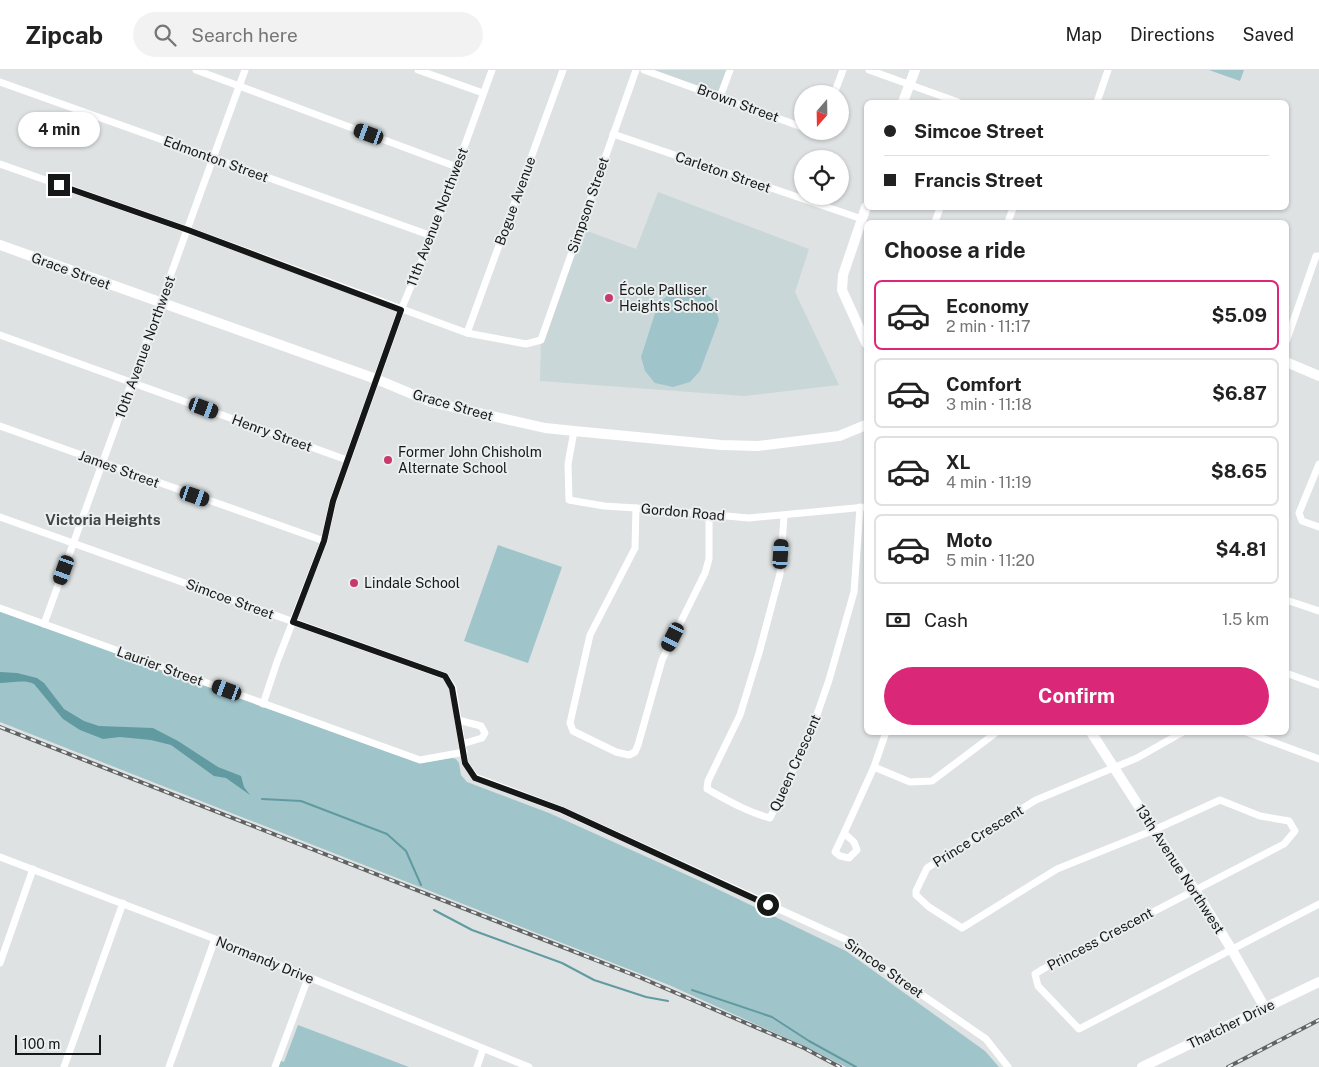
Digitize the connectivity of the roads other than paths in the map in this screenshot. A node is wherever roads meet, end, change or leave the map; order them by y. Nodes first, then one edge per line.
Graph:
1 (196, 70) edge
2 (245, 70) edge
3 (418, 70) edge
4 (492, 70) edge
5 (563, 70) edge
6 (636, 70) edge
7 (644, 70) edge
8 (730, 70) edge
9 (843, 70) edge
10 (869, 70) edge
11 (915, 70) edge
12 (1107, 70) edge
13 (0, 82) edge
14 (837, 85) edge
15 (910, 85) junction
16 (239, 86) junction
17 (483, 93) junction
18 (720, 97) junction
19 (904, 100) edge
20 (952, 100) edge
21 (1098, 100) edge
22 (794, 124) edge
23 (613, 134) junction
24 (214, 158) junction
25 (0, 164) edge
26 (457, 167) junction
27 (865, 210) edge
28 (862, 219) junction
29 (188, 230) junction
30 (432, 236) junction
31 (0, 245) edge
32 (1319, 256) edge
33 (160, 303) junction
34 (401, 310) junction
35 (467, 333) junction
36 (1289, 333) edge
37 (0, 335) edge
38 (864, 339) edge
39 (1289, 363) edge
40 (1319, 376) edge
41 (376, 379) junction
42 (132, 382) junction
43 (0, 426) edge
44 (864, 426) edge
45 (574, 432) junction
46 (347, 460) junction
47 (103, 464) junction
48 (1319, 464) edge
49 (863, 507) edge
50 (636, 508) junction
51 (709, 515) junction
52 (784, 516) junction
53 (0, 517) edge
54 (1319, 527) edge
55 (324, 541) junction
56 (74, 544) junction
57 (1289, 601) edge
58 (0, 608) edge
59 (1319, 612) edge
60 (293, 622) junction
61 (44, 624) junction
62 (1289, 674) edge
63 (1319, 685) edge
64 (263, 704) junction
65 (458, 720) junction
66 (885, 735) edge
67 (993, 735) edge
68 (1093, 735) edge
69 (1178, 735) edge
70 (1254, 735) edge
71 (462, 744) junction
72 (464, 752) junction
73 (1319, 759) edge
74 (874, 767) junction
75 (1114, 768) junction
76 (1154, 830) junction
77 (844, 833) dead end
78 (0, 857) edge
79 (34, 869) junction
80 (1195, 890) junction
81 (123, 903) junction
82 (1319, 904) edge
83 (215, 940) junction
84 (1232, 950) junction
85 (0, 963) edge
86 (308, 978) junction
87 (1319, 982) edge
88 (1266, 1008) junction
89 (483, 1049) junction
90 (64, 1067) edge
91 (169, 1067) edge
92 (275, 1067) edge
93 (477, 1067) edge
94 (529, 1067) edge
95 (1008, 1067) edge
96 (1142, 1067) edge

1 - 16 street
2 - 16 street, 10th Avenue Northwest
3 - 17 street
4 - 17 street, 11th Avenue Northwest
5 - 35 street, Bogue Avenue
6 - 23 street, Simpson Street
7 - 18 street, Brown Street
8 - 18 street
9 - 14 street
10 - 15 street
11 - 15 street
12 - 21 street
13 - 24 street, Edmonton Street
15 - 19 street
15 - 20 street
16 - 24 street, 10th Avenue Northwest
16 - 26 street
17 - 26 street, 11th Avenue Northwest
18 - 22 street, Brown Street
23 - 28 street, Carleton Street
23 - 35 street, Simpson Street
24 - 29 street, 10th Avenue Northwest
24 - 30 street, Edmonton Street
25 - 29 street
26 - 30 street, 11th Avenue Northwest
27 - 28 street
28 - 38 street
29 - 33 street, 10th Avenue Northwest
29 - 34 street
30 - 34 street, 11th Avenue Northwest
31 - 33 street, Grace Street
32 - 36 street
33 - 41 street, Grace Street
33 - 42 street, 10th Avenue Northwest
34 - 35 street
34 - 41 street, 11th Avenue Northwest
37 - 42 street, Henry Street
39 - 40 street
41 - 45 street, Grace Street
41 - 46 street, 11th Avenue Northwest
42 - 46 street, Henry Street
42 - 47 street, 10th Avenue Northwest
43 - 47 street, James Street
44 - 45 street, Grace Street
45 - 50 street, Gordon Road
46 - 55 street, 11th Avenue Northwest
47 - 55 street, James Street
47 - 56 street, 10th Avenue Northwest
48 - 54 street
49 - 52 street, Gordon Road
49 - 52 street, Queen Crescent
50 - 51 street, Gordon Road
50 - 51 street
51 - 52 street, Gordon Road
53 - 56 street, Simcoe Street
55 - 60 street, 11th Avenue Northwest
56 - 60 street, Simcoe Street
56 - 61 street, 10th Avenue Northwest
57 - 59 street
58 - 61 street, Laurier Street
60 - 64 street, 11th Avenue Northwest
60 - 65 street, Simcoe Street
61 - 64 street, Laurier Street
62 - 63 street
64 - 72 street, Laurier Street
65 - 71 street, Simcoe Street
65 - 71 street
66 - 74 street
67 - 74 street
68 - 75 street, 13th Avenue Northwest
69 - 75 street
70 - 73 street
71 - 72 street, Simcoe Street
72 - 95 street, Simcoe Street
74 - 77 street
75 - 76 street, 13th Avenue Northwest
75 - 76 street, Prince Crescent
76 - 80 street, 13th Avenue Northwest
76 - 80 street
78 - 79 street, Normandy Drive
79 - 81 street, Normandy Drive
79 - 85 street
80 - 84 street, 13th Avenue Northwest
80 - 84 street, Princess Crescent
81 - 83 street, Normandy Drive
81 - 90 street
82 - 84 street
83 - 86 street, Normandy Drive
83 - 91 street
84 - 88 street, 13th Avenue Northwest
86 - 89 street, Normandy Drive
86 - 92 street
87 - 88 street, Thatcher Drive
88 - 96 street, Thatcher Drive
89 - 93 street
89 - 94 street, Normandy Drive

